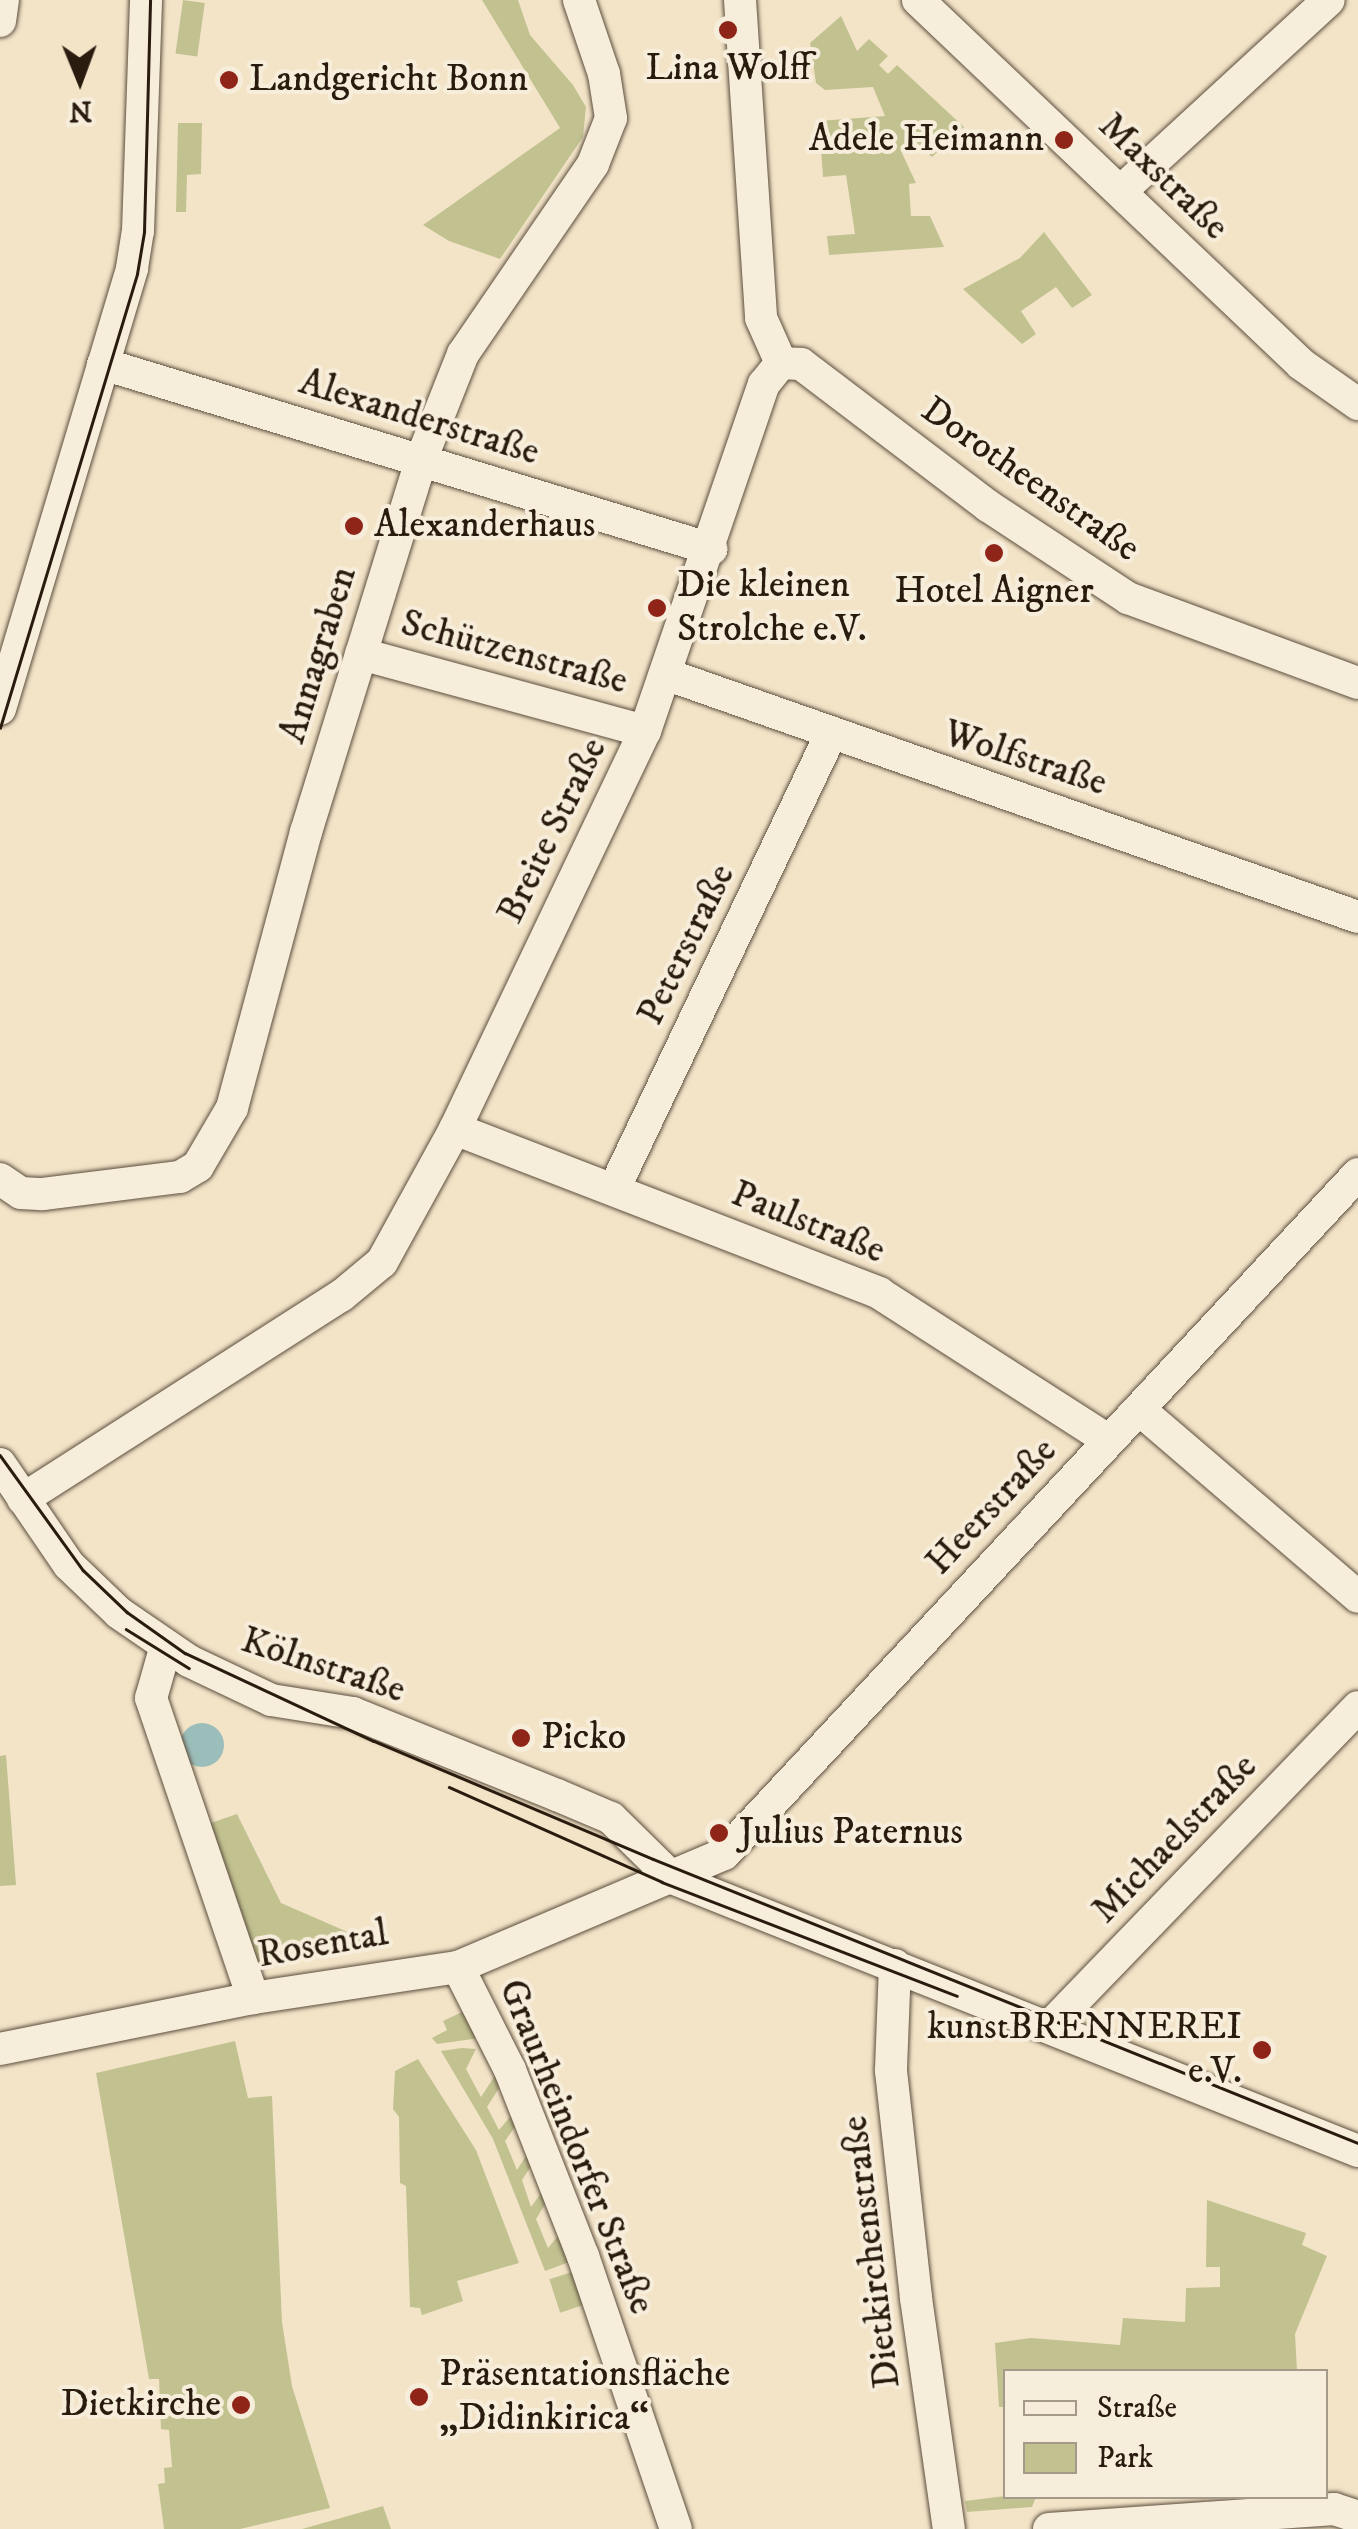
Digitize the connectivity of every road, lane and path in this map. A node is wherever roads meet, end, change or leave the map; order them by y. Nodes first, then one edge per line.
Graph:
1 (3, 0) edge
2 (146, 0) edge
3 (578, 0) edge
4 (740, 0) edge
5 (918, 0) edge
6 (1329, 0) edge
7 (0, 21) edge
8 (1121, 192) junction
9 (782, 363) junction
10 (104, 364) junction
11 (1358, 404) edge
12 (422, 460) junction
13 (711, 549) junction
14 (349, 671) junction
15 (668, 675) junction
16 (1358, 683) edge
17 (0, 709) edge
18 (646, 730) junction
19 (831, 734) junction
20 (1358, 917) edge
21 (455, 1129) junction
22 (1358, 1174) edge
23 (0, 1179) edge
24 (614, 1189) junction
25 (1140, 1410) junction
26 (1108, 1440) junction
27 (0, 1464) edge
28 (23, 1499) junction
29 (1358, 1598) edge
30 (165, 1648) junction
31 (1358, 1707) edge
32 (661, 1882) junction
33 (895, 1965) junction
34 (458, 1966) junction
35 (253, 1998) junction
36 (1050, 2026) junction
37 (0, 2049) edge
38 (1358, 2151) edge
39 (1358, 2517) edge
40 (676, 2529) edge
41 (949, 2529) edge
42 (1049, 2529) edge

1 - 7 street
2 - 10 street
3 - 12 street, Annagraben
4 - 9 street
5 - 8 street, Maxstraße
6 - 8 street
8 - 11 street, Maxstraße
9 - 13 street, Breite Straße
9 - 16 street, Dorotheenstraße
10 - 12 street, Alexanderstraße
10 - 17 street
12 - 13 street, Alexanderstraße
12 - 14 street, Annagraben
13 - 15 street, Breite Straße
14 - 18 street, Schützenstraße
14 - 23 street, Annagraben
15 - 18 street, Breite Straße
15 - 19 street, Wolfstraße
18 - 21 street, Breite Straße
19 - 20 street, Wolfstraße
19 - 24 street, Peterstraße
21 - 24 street, Paulstraße
21 - 28 street, Breite Straße
22 - 25 street, Heerstraße
24 - 26 street, Paulstraße
25 - 26 street, Heerstraße
25 - 29 street
26 - 32 street, Heerstraße
27 - 28 street, Kölnstraße
28 - 30 street, Kölnstraße
30 - 32 street, Kölnstraße
30 - 35 street
31 - 36 street, Michaelstraße
32 - 33 street, Kölnstraße
32 - 34 street, Rosental
33 - 36 street, Kölnstraße
33 - 41 street, Dietkirchenstraße
34 - 35 street, Rosental
34 - 40 street, Graurheindorfer Straße
35 - 37 street, Rosental
36 - 38 street, Kölnstraße
39 - 42 street

